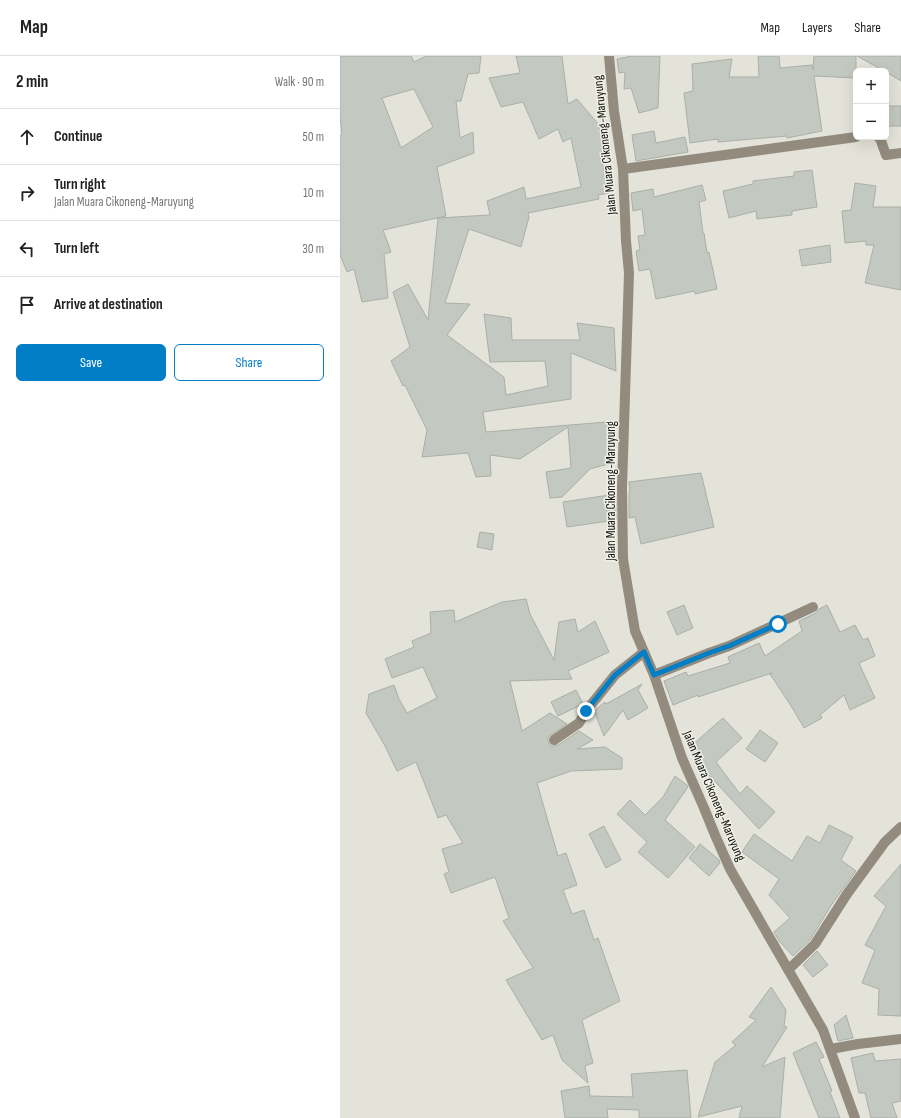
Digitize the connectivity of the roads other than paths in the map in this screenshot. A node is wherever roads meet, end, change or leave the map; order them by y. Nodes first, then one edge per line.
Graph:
1 (609, 56) edge
2 (853, 137) edge
3 (881, 140) edge
4 (901, 153) edge
5 (623, 169) junction
6 (813, 607) dead end
7 (644, 652) junction
8 (654, 675) junction
9 (554, 740) dead end
10 (901, 827) edge
11 (788, 970) junction
12 (901, 1038) edge
13 (831, 1049) junction
14 (855, 1118) edge

1 - 5 street, Jalan Muara Cikoneng-Maruyung
2 - 5 street
3 - 4 street
5 - 7 street, Jalan Muara Cikoneng-Maruyung
6 - 8 street
7 - 8 street, Jalan Muara Cikoneng-Maruyung
7 - 9 street
8 - 11 street, Jalan Muara Cikoneng-Maruyung
10 - 11 street
11 - 13 street, Jalan Muara Cikoneng-Maruyung
12 - 13 street
13 - 14 street, Jalan Muara Cikoneng-Maruyung

